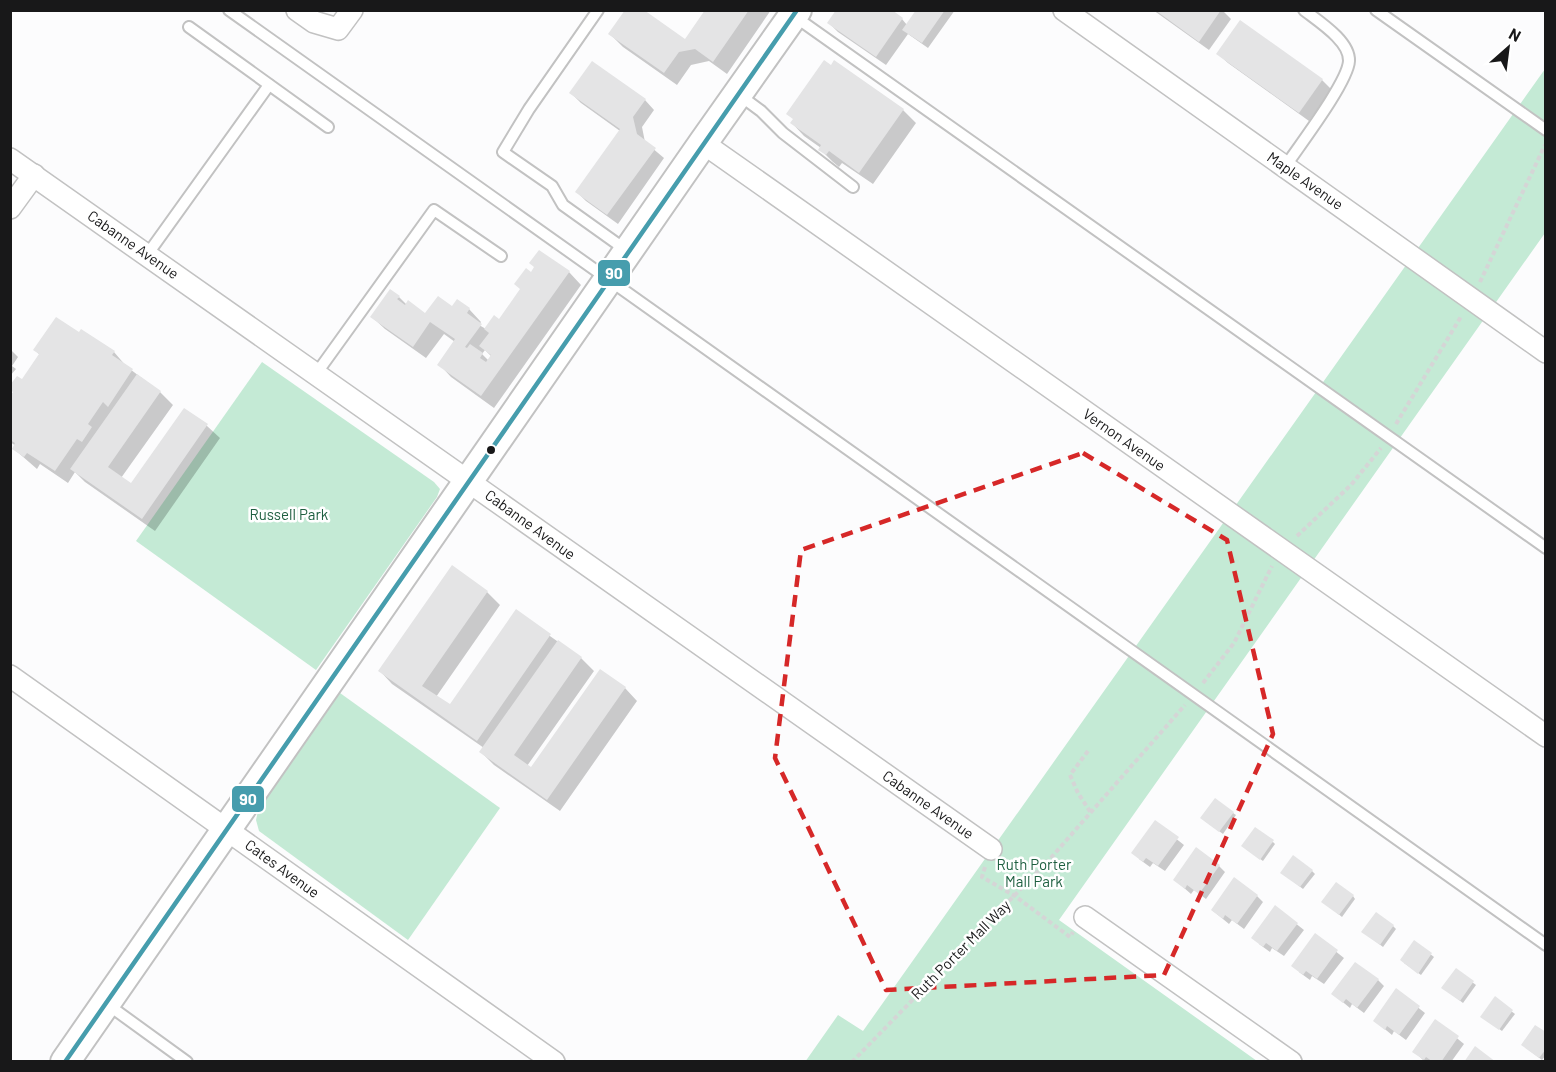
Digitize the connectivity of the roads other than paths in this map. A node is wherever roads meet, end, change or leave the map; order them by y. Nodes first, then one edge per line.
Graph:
1 (229, 10) edge
2 (297, 10) edge
3 (352, 10) edge
4 (598, 10) edge
5 (1064, 10) edge
6 (1304, 10) edge
7 (1376, 10) edge
8 (795, 13) edge
9 (189, 27) dead end
10 (269, 85) junction
11 (738, 93) junction
12 (328, 127) dead end
13 (1545, 130) edge
14 (703, 143) junction
15 (10, 159) edge
16 (1285, 167) junction
17 (33, 175) junction
18 (853, 187) dead end
19 (10, 208) edge
20 (628, 251) junction
21 (147, 255) junction
22 (501, 256) dead end
23 (607, 281) junction
24 (1545, 352) edge
25 (316, 374) junction
26 (469, 481) junction
27 (1545, 548) edge
28 (10, 676) edge
29 (1545, 736) edge
30 (227, 830) junction
31 (991, 849) road end
32 (1085, 916) road end
33 (1545, 945) edge
34 (106, 1004) junction
35 (65, 1062) edge
36 (188, 1062) edge
37 (554, 1062) edge
38 (1291, 1062) edge

1 - 23 lane
2 - 3 street
4 - 20 lane
5 - 16 street, Maple Avenue
6 - 16 lane
7 - 13 lane
8 - 11 main road
8 - 27 lane
9 - 10 lane
10 - 12 lane
10 - 21 lane
11 - 14 main road
11 - 18 lane
14 - 20 main road
14 - 29 street, Vernon Avenue
15 - 17 street, Cabanne Avenue
16 - 24 street, Maple Avenue
17 - 19 street
17 - 21 street, Cabanne Avenue
20 - 23 main road
21 - 25 street, Cabanne Avenue
22 - 25 lane
23 - 26 main road
23 - 33 lane
25 - 26 street, Cabanne Avenue
26 - 30 main road
26 - 31 street, Cabanne Avenue
28 - 30 street, Cates Avenue
30 - 34 main road
30 - 37 street, Cates Avenue
32 - 38 street
34 - 35 main road
34 - 36 lane

